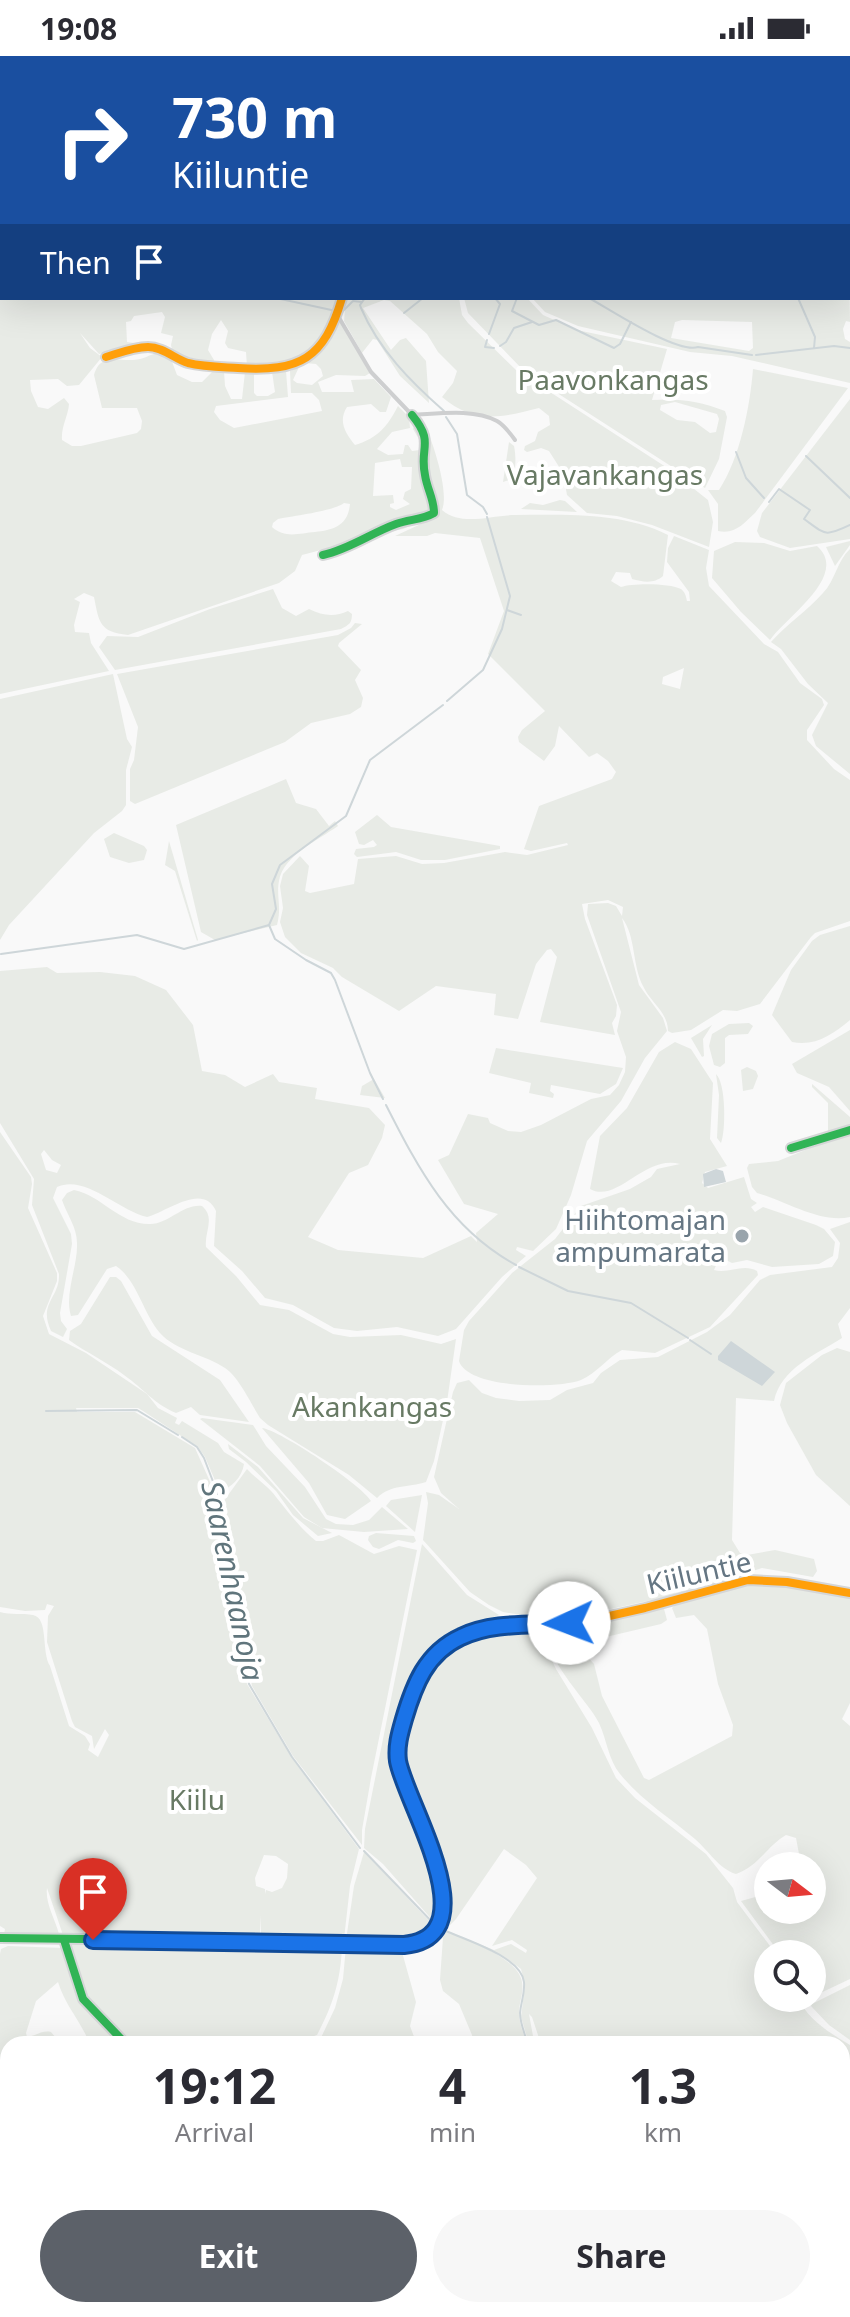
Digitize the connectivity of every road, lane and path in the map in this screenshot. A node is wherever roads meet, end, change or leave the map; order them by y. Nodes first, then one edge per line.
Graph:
1 (342, 300) edge
2 (338, 316) junction
3 (106, 357) dead end
4 (412, 415) junction
5 (515, 440) dead end
6 (323, 555) dead end
7 (850, 1130) edge
8 (791, 1148) dead end
9 (850, 1593) edge
10 (0, 1938) edge
11 (64, 1940) junction
12 (118, 2036) edge

1 - 2 street
2 - 3 street
2 - 4 street
4 - 5 street
4 - 6 street
7 - 8 street
9 - 11 street, Kiiluntie
10 - 11 street, Kiiluntie
11 - 12 street

